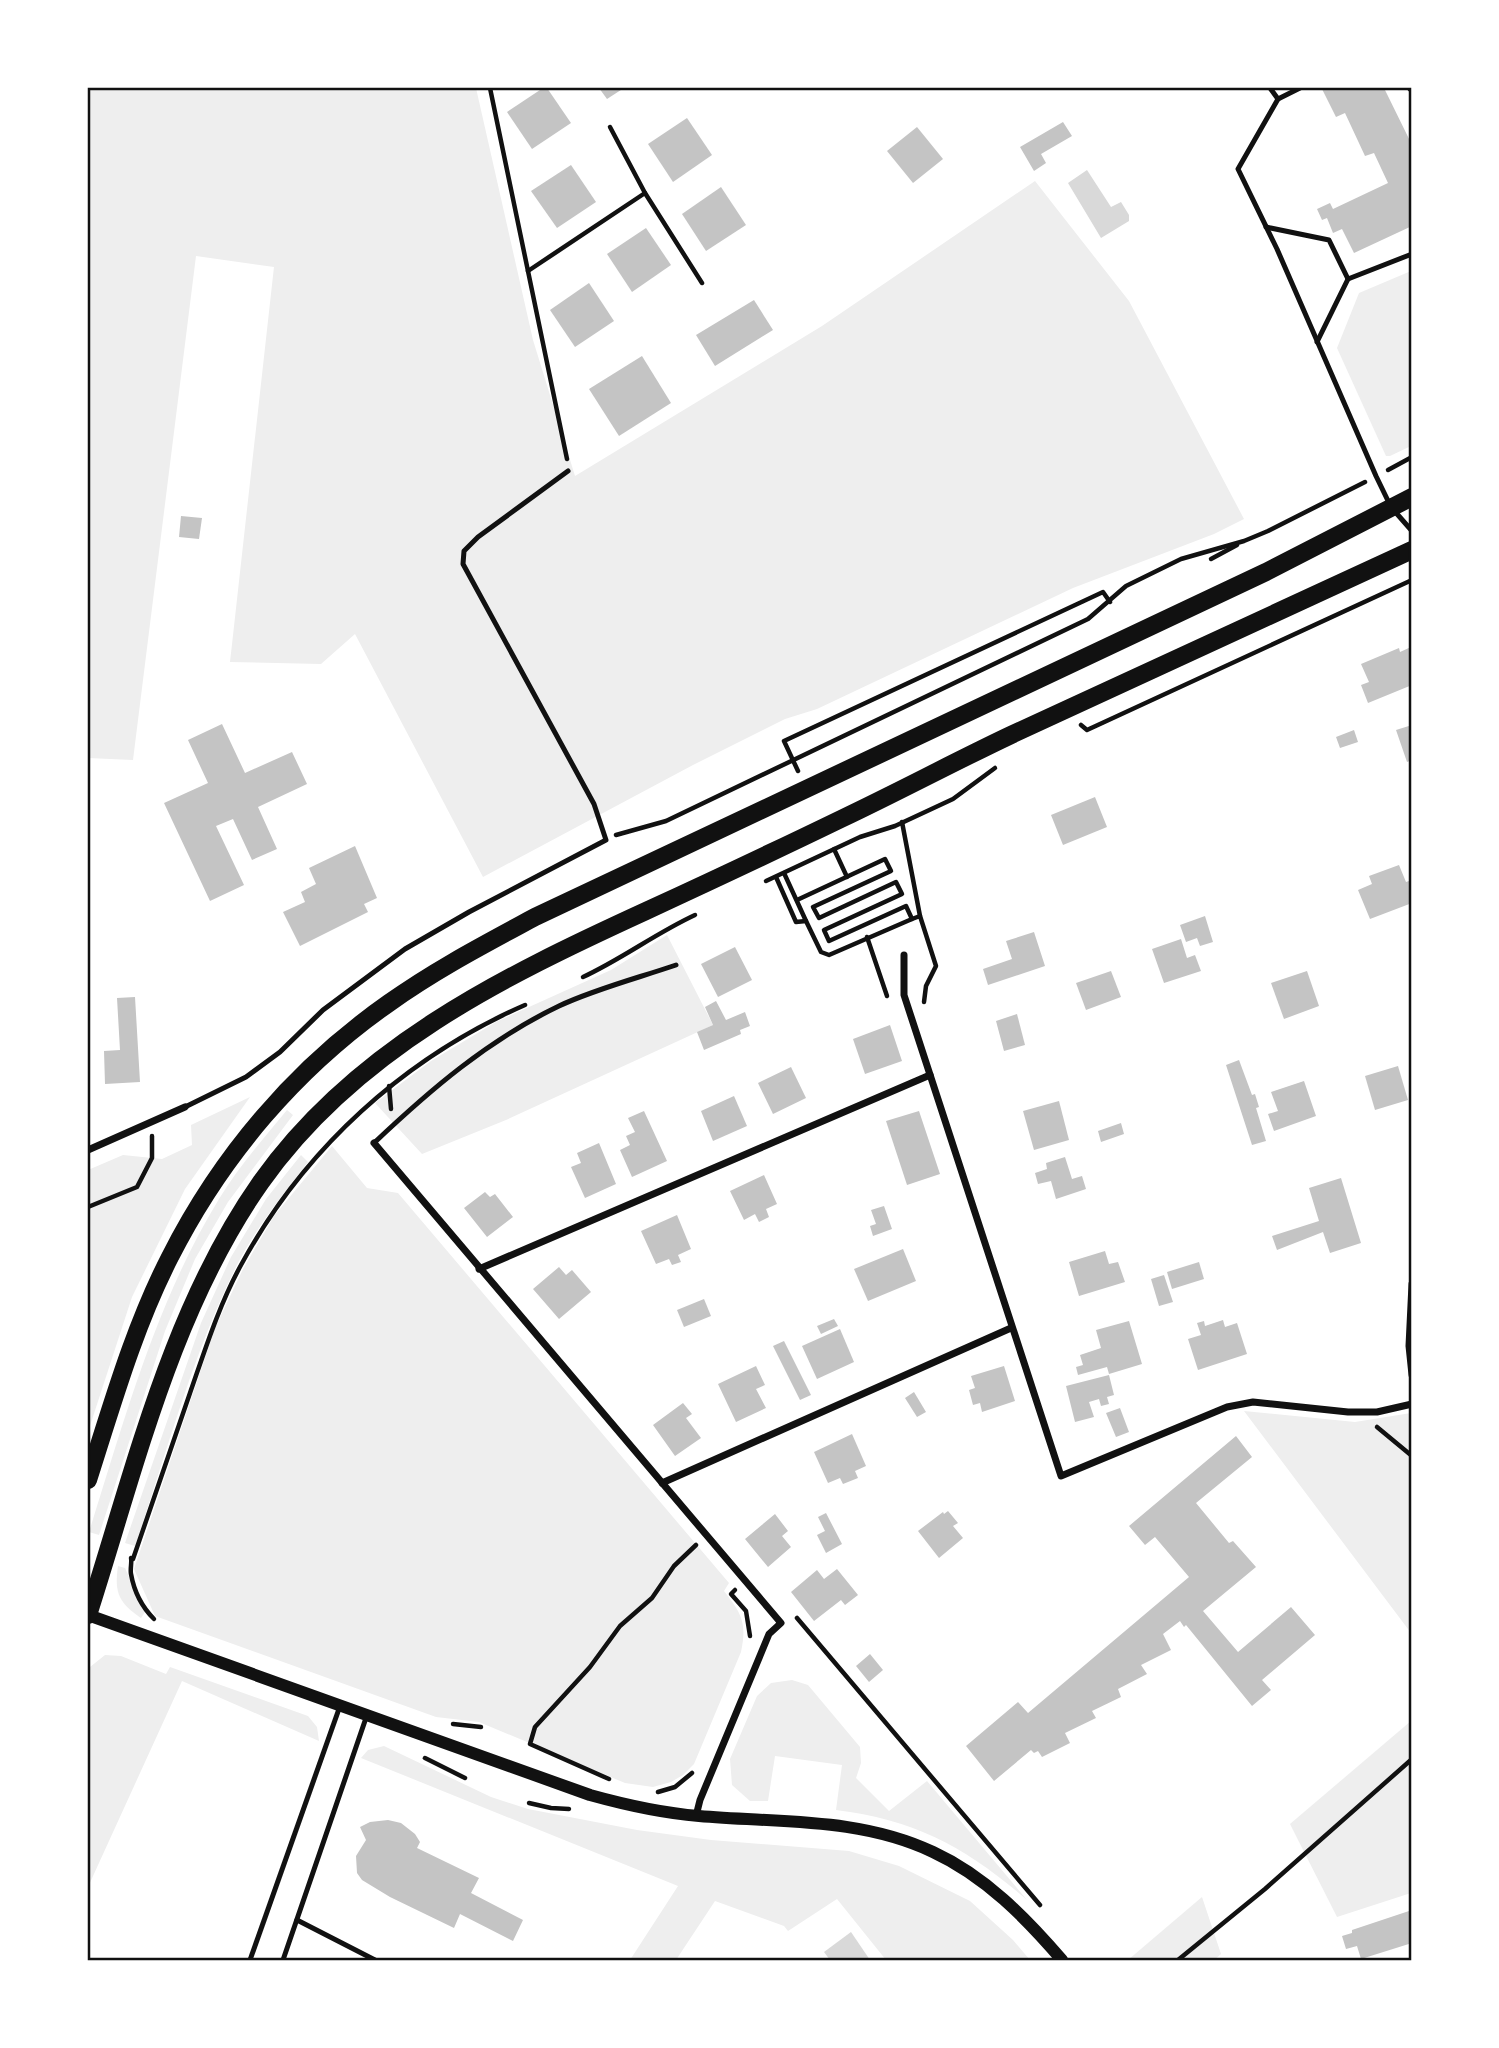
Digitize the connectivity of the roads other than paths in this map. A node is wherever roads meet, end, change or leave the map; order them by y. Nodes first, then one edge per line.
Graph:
1 (1270, 88) edge
2 (1300, 88) edge
3 (1278, 99) junction
4 (1266, 227) junction
5 (1412, 254) edge
6 (1348, 279) junction
7 (1317, 342) junction
8 (568, 471) road end
9 (1412, 497) edge
10 (1391, 507) junction
11 (1412, 531) edge
12 (1412, 550) edge
13 (904, 955) dead end
14 (676, 965) dead end
15 (930, 1075) junction
16 (185, 1107) joint
17 (374, 1143) joint
18 (88, 1150) edge
19 (479, 1269) junction
20 (1412, 1284) edge
21 (1011, 1328) junction
22 (1412, 1375) edge
23 (1412, 1404) edge
24 (88, 1480) edge
25 (663, 1483) junction
26 (88, 1615) edge
27 (340, 1706) junction
28 (367, 1715) junction
29 (696, 1816) junction
30 (297, 1920) junction
31 (250, 1961) edge
32 (283, 1961) edge
33 (375, 1961) edge
34 (1062, 1961) edge

1 - 3 lane
2 - 3 lane
3 - 4 lane
4 - 6 lane
4 - 7 lane
5 - 6 lane
6 - 7 lane
7 - 10 lane
8 - 16 lane
9 - 10 main road
10 - 11 lane
10 - 24 main road
12 - 26 main road
13 - 15 street
14 - 17 lane
15 - 19 street
15 - 21 street
16 - 18 street
17 - 19 street
19 - 25 street
20 - 22 street
21 - 23 street
21 - 25 street
25 - 29 street
26 - 27 street
27 - 28 street
27 - 31 lane
28 - 29 street
28 - 30 lane
29 - 34 street
30 - 32 lane
30 - 33 lane

